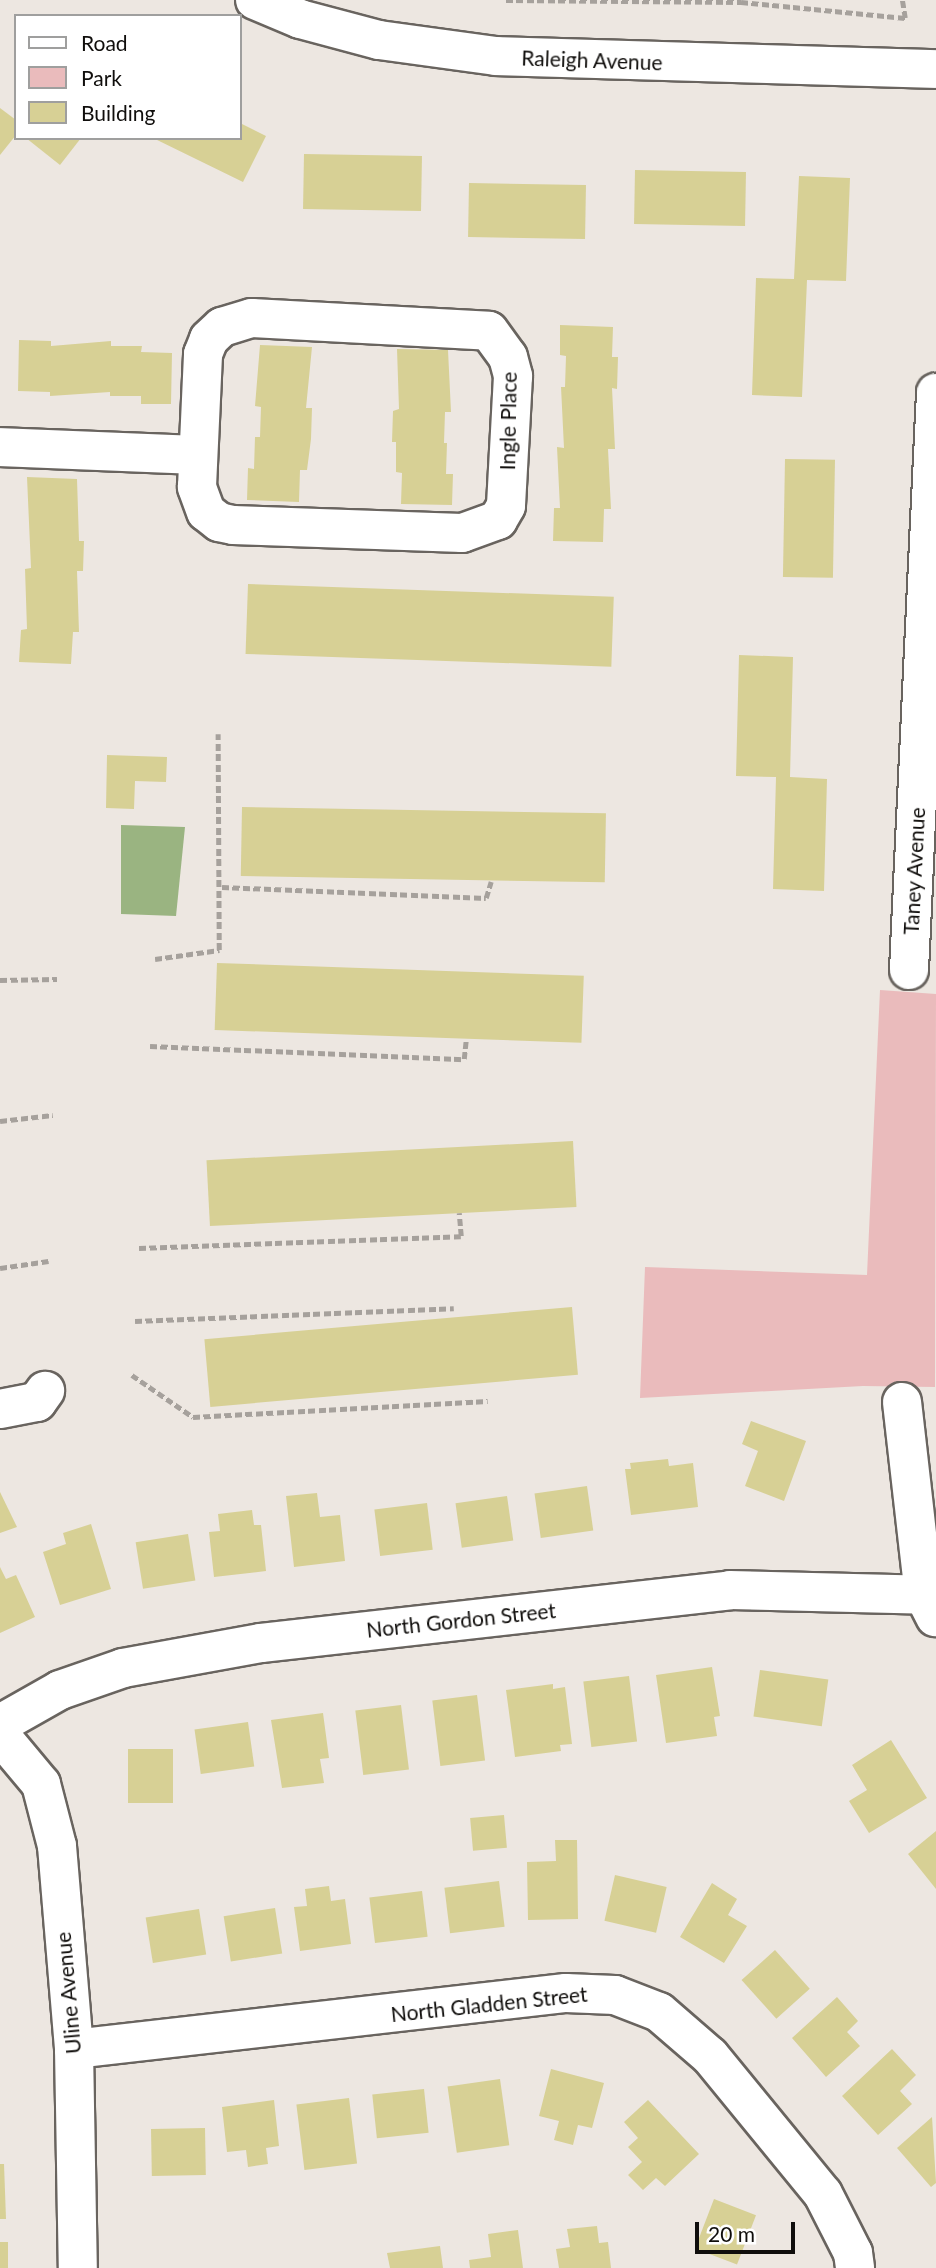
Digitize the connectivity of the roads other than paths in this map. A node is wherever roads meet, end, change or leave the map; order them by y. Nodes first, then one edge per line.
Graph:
1 (255, 0) edge
2 (936, 69) edge
3 (936, 393) edge
4 (0, 447) edge
5 (197, 455) junction
6 (909, 970) dead end
7 (44, 1391) dead end
8 (902, 1402) dead end
9 (0, 1409) edge
10 (932, 1603) edge
11 (0, 1724) edge
12 (0, 1735) edge
13 (74, 2049) junction
14 (78, 2268) edge
15 (855, 2268) edge

1 - 2 street, Raleigh Avenue
3 - 6 street, Taney Avenue
4 - 5 street
5 - 5 street, Ingle Place
7 - 9 street
8 - 10 street
10 - 11 street, North Gordon Street
12 - 13 street, Uline Avenue
13 - 14 street, Uline Avenue
13 - 15 street, North Gladden Street

